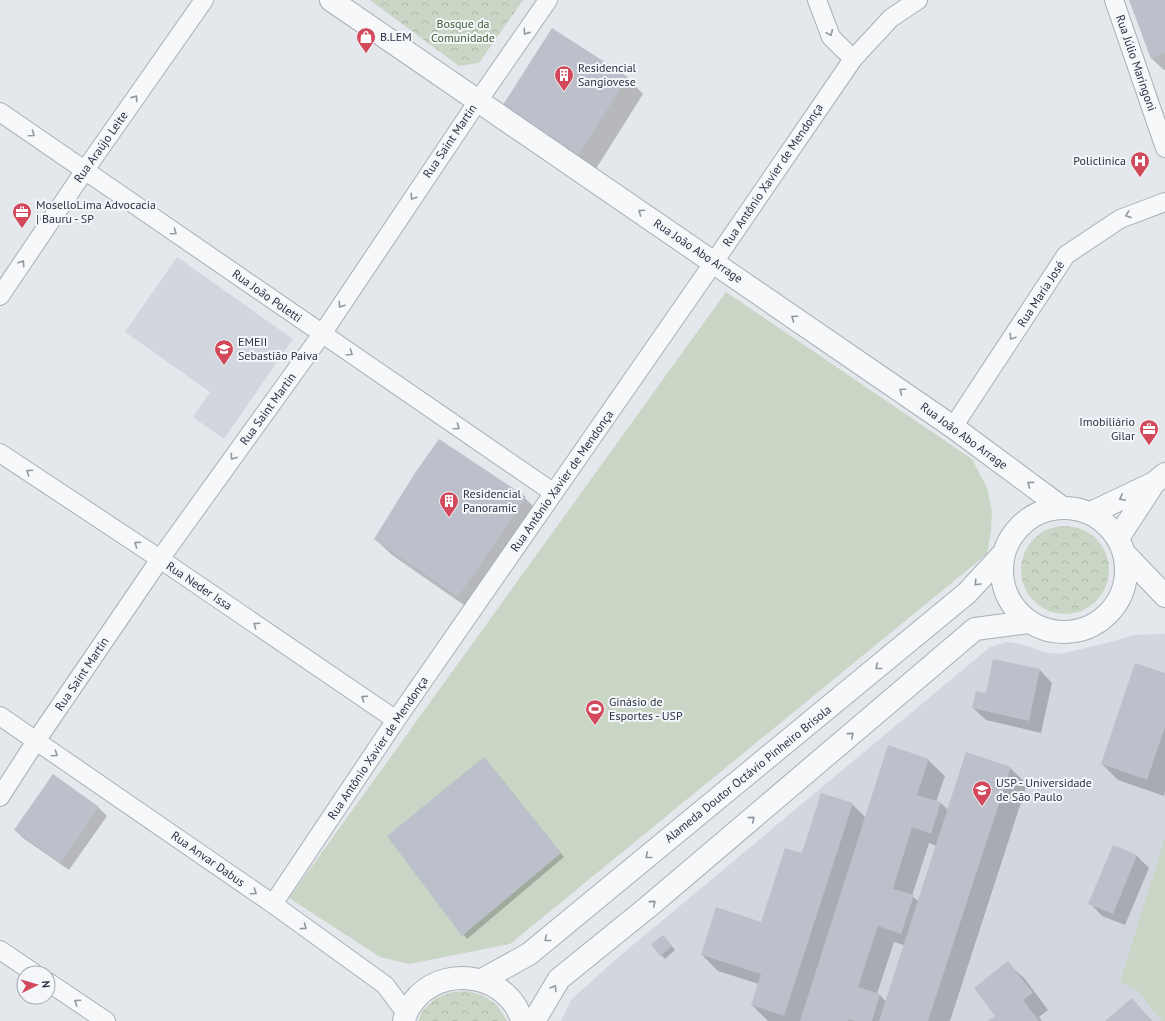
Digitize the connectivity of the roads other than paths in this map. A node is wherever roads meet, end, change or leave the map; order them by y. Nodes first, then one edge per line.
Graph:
1 (204, 0) edge
2 (331, 0) edge
3 (548, 0) edge
4 (817, 0) edge
5 (918, 0) edge
6 (1114, 0) edge
7 (852, 59) junction
8 (478, 101) junction
9 (0, 112) edge
10 (1165, 148) edge
11 (85, 170) junction
12 (1165, 202) edge
13 (714, 262) junction
14 (0, 296) edge
15 (322, 334) junction
16 (953, 427) junction
17 (0, 453) edge
18 (1159, 479) edge
19 (554, 493) junction
20 (1061, 507) junction
21 (1091, 513) junction
22 (1122, 546) junction
23 (1003, 554) junction
24 (160, 559) junction
25 (1165, 596) edge
26 (1029, 622) junction
27 (0, 716) edge
28 (396, 720) junction
29 (36, 741) junction
30 (0, 797) edge
31 (273, 904) junction
32 (0, 950) edge
33 (22, 965) edge
34 (482, 980) junction
35 (56, 987) edge
36 (405, 1017) edge
37 (106, 1021) edge
38 (522, 1021) edge
39 (534, 1021) edge

11 -> 1 street, Rua Araújo Leite
2 - 8 street, Rua João Abo Arrage
3 -> 8 street, Rua Saint Martin
4 -> 7 street
5 - 7 street, Rua Antônio Xavier de Mendonça
6 - 10 street, Rua Júlio Maringoni
7 - 13 street, Rua Antônio Xavier de Mendonça
13 -> 8 street, Rua João Abo Arrage
8 -> 15 street, Rua Saint Martin
9 -> 11 street, Rua João Poletti
14 -> 11 street, Rua Araújo Leite
11 -> 15 street, Rua João Poletti
12 -> 16 street, Rua Maria José
16 -> 13 street, Rua João Abo Arrage
13 - 19 street, Rua Antônio Xavier de Mendonça
15 -> 19 street, Rua João Poletti
15 -> 24 street, Rua Saint Martin
20 -> 16 street, Rua João Abo Arrage
24 -> 17 street, Rua Neder Issa
18 -> 21 street
18 - 22 street
19 - 28 street, Rua Antônio Xavier de Mendonça
20 - 21 street, Alameda Doutor Octávio Pinheiro Brisola
20 - 23 street, Alameda Doutor Octávio Pinheiro Brisola
21 - 22 street, Alameda Doutor Octávio Pinheiro Brisola
22 - 25 street
22 - 26 street, Alameda Doutor Octávio Pinheiro Brisola
23 - 26 street, Alameda Doutor Octávio Pinheiro Brisola
23 -> 34 street, Alameda Doutor Octávio Pinheiro Brisola
28 -> 24 street, Rua Neder Issa
24 - 29 street, Rua Saint Martin
39 -> 26 street
27 - 29 street, Rua Anvar Dabus
28 - 31 street, Rua Antônio Xavier de Mendonça
29 - 30 street, Rua Saint Martin
29 -> 31 street, Rua Anvar Dabus
31 -> 36 street, Rua Anvar Dabus
32 - 33 street
34 - 36 street
34 - 38 street
37 -> 35 street

